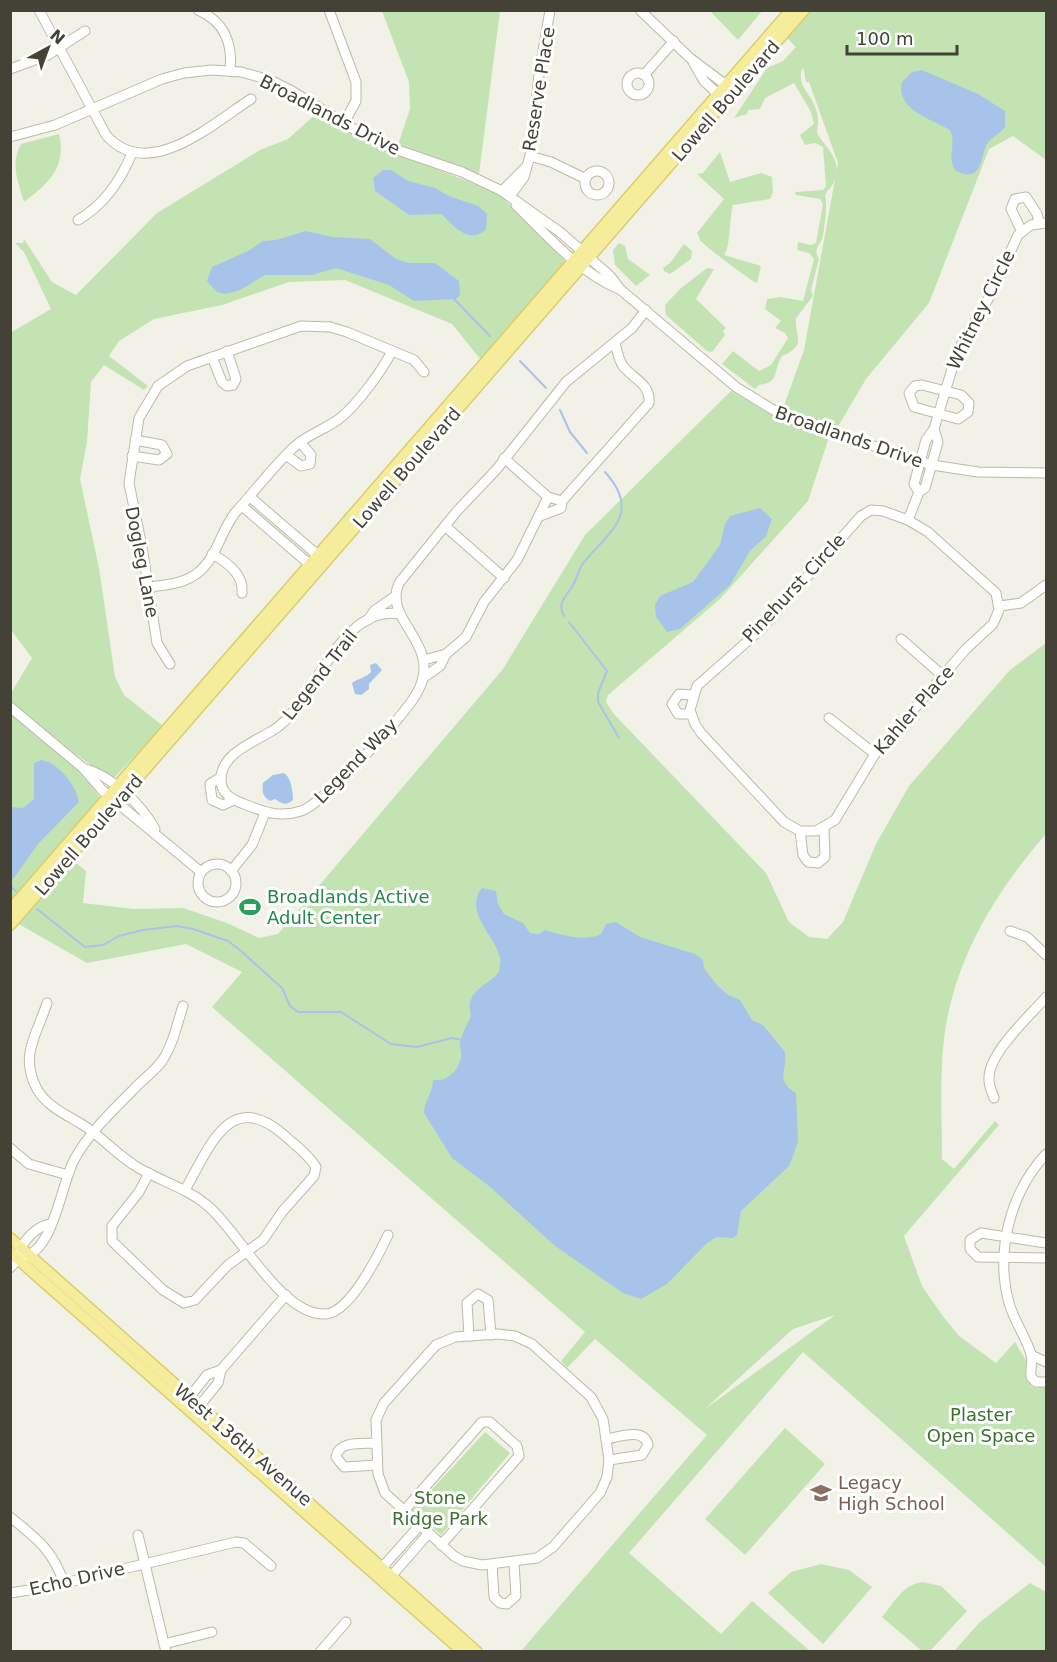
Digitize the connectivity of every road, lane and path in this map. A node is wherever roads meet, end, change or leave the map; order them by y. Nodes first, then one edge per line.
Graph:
1 (39, 10) edge
2 (198, 10) edge
3 (329, 10) edge
4 (550, 10) edge
5 (640, 10) edge
6 (790, 10) edge
7 (804, 10) edge
8 (85, 31) dead end
9 (674, 40) junction
10 (59, 47) junction
11 (690, 58) junction
12 (10, 69) edge
13 (230, 71) junction
14 (644, 75) dead end
15 (726, 85) junction
16 (718, 94) junction
17 (251, 99) dead end
18 (93, 110) junction
19 (344, 123) junction
20 (10, 137) edge
21 (132, 153) junction
22 (530, 156) junction
23 (586, 179) dead end
24 (506, 193) junction
25 (78, 220) dead end
26 (1043, 223) edge
27 (1022, 232) junction
28 (582, 259) junction
29 (646, 310) junction
30 (615, 343) junction
31 (227, 351) junction
32 (392, 351) junction
33 (212, 357) junction
34 (424, 372) dead end
35 (945, 392) junction
36 (939, 414) junction
37 (934, 429) junction
38 (135, 440) junction
39 (300, 442) junction
40 (286, 455) junction
41 (132, 456) junction
42 (504, 458) junction
43 (921, 462) junction
44 (932, 465) junction
45 (1047, 473) edge
46 (919, 492) junction
47 (250, 497) junction
48 (548, 497) junction
49 (562, 501) junction
50 (242, 506) junction
51 (540, 516) junction
52 (908, 520) junction
53 (445, 526) junction
54 (213, 554) junction
55 (321, 559) junction
56 (314, 568) junction
57 (504, 578) junction
58 (1047, 585) edge
59 (148, 587) junction
60 (242, 593) dead end
61 (394, 597) junction
62 (1000, 606) junction
63 (400, 614) junction
64 (368, 620) junction
65 (901, 639) dead end
66 (446, 654) junction
67 (424, 660) junction
68 (170, 664) dead end
69 (943, 676) junction
70 (423, 678) junction
71 (692, 695) junction
72 (10, 707) edge
73 (691, 714) junction
74 (829, 718) dead end
75 (875, 754) junction
76 (221, 777) junction
77 (117, 795) junction
78 (234, 800) junction
79 (265, 813) junction
80 (824, 829) junction
81 (800, 831) junction
82 (231, 871) junction
83 (201, 872) junction
84 (10, 910) edge
85 (10, 925) edge
86 (1010, 931) dead end
87 (1047, 955) edge
88 (1047, 997) edge
89 (47, 1003) dead end
90 (183, 1006) dead end
91 (994, 1098) dead end
92 (94, 1132) junction
93 (10, 1148) edge
94 (1047, 1154) edge
95 (149, 1173) junction
96 (68, 1175) junction
97 (184, 1190) junction
98 (50, 1224) junction
99 (388, 1235) dead end
100 (1006, 1236) junction
101 (10, 1238) edge
102 (1047, 1244) edge
103 (247, 1252) junction
104 (17, 1253) edge
105 (30, 1256) junction
106 (1004, 1257) junction
107 (1047, 1258) edge
108 (10, 1268) edge
109 (286, 1295) junction
110 (491, 1335) junction
111 (469, 1336) junction
112 (1031, 1355) junction
113 (1047, 1362) edge
114 (220, 1370) junction
115 (1047, 1382) edge
116 (186, 1401) junction
117 (196, 1409) junction
118 (606, 1438) junction
119 (376, 1443) junction
120 (609, 1460) junction
121 (377, 1465) junction
122 (403, 1512) junction
123 (10, 1517) edge
124 (419, 1526) junction
125 (428, 1534) junction
126 (138, 1535) dead end
127 (441, 1545) junction
128 (514, 1562) junction
129 (144, 1563) junction
130 (492, 1564) junction
131 (271, 1566) dead end
132 (379, 1571) junction
133 (388, 1579) junction
134 (64, 1583) junction
135 (10, 1593) edge
136 (346, 1622) dead end
137 (212, 1632) dead end
138 (165, 1648) edge
139 (320, 1652) edge
140 (463, 1652) edge
141 (477, 1652) edge

1 - 10 street
2 - 13 street
3 - 19 street
4 - 22 street, Reserve Place
5 - 9 street
6 - 15 main road, Lowell Boulevard
7 - 28 main road, Lowell Boulevard
8 - 10 street
9 - 11 street
9 - 14 street
10 - 12 street
10 - 18 street
11 - 15 street
11 - 16 street
13 - 18 street, Broadlands Drive
13 - 19 street, Broadlands Drive
15 - 16 main road, Lowell Boulevard
16 - 28 main road, Lowell Boulevard
17 - 21 street
18 - 20 street, Broadlands Drive
18 - 21 street
19 - 24 street, Broadlands Drive
21 - 25 street
22 - 23 street
22 - 24 street, Reserve Place
24 - 28 street, Broadlands Drive
26 - 27 street, Whitney Circle
26 - 27 street, Whitney Circle
27 - 35 street, Whitney Circle
28 - 29 street, Broadlands Drive
28 - 55 main road, Lowell Boulevard
29 - 30 street, Legend Trail
29 - 43 street, Broadlands Drive
30 - 42 street, Legend Trail
30 - 49 street, Legend Way
31 - 32 street, Dogleg Lane
31 - 33 street, Dogleg Lane
31 - 33 street
32 - 34 street, Dogleg Lane
32 - 39 street
33 - 38 street, Dogleg Lane
35 - 36 street, Whitney Circle
35 - 36 street, Whitney Circle
35 - 36 street, Whitney Circle
36 - 37 street, Whitney Circle
37 - 43 street, Whitney Circle
37 - 44 street, Whitney Circle
38 - 41 street, Dogleg Lane
38 - 41 street
39 - 40 street
39 - 40 street
40 - 47 street
41 - 59 street, Dogleg Lane
42 - 48 street
42 - 53 street, Legend Trail
43 - 44 street, Broadlands Drive
43 - 46 street
44 - 45 street, Broadlands Drive
44 - 46 street
46 - 52 street
47 - 50 street
47 - 55 street
48 - 49 street
48 - 51 street, Legend Way
49 - 51 street, Legend Way
50 - 54 street
50 - 56 street
51 - 57 street, Legend Way
52 - 62 street, Pinehurst Circle
52 - 71 street, Pinehurst Circle
53 - 57 street
53 - 61 street, Legend Trail
54 - 59 street
54 - 60 street
55 - 56 main road, Lowell Boulevard
56 - 77 main road, Lowell Boulevard
57 - 66 street, Legend Way
58 - 62 street
59 - 68 street, Dogleg Lane
61 - 63 street
61 - 64 street, Legend Trail
62 - 69 street, Kahler Place
63 - 64 street, Legend Trail
63 - 67 street, Legend Way
64 - 76 street, Legend Trail
65 - 69 street
66 - 67 street, Legend Way
66 - 70 street, Legend Way
67 - 70 street, Legend Way
69 - 75 street, Kahler Place
70 - 79 street, Legend Way
71 - 73 street
71 - 73 street, Pinehurst Circle
72 - 77 street
73 - 81 street, Pinehurst Circle
74 - 75 street
75 - 80 street, Kahler Place
76 - 78 street
76 - 78 street, Legend Trail
77 - 83 street
77 - 84 main road, Lowell Boulevard
77 - 85 main road, Lowell Boulevard
78 - 79 street, Legend Trail
79 - 82 street
80 - 81 street
80 - 81 street
82 - 83 street
82 - 83 street
86 - 87 street
88 - 91 street
89 - 92 street
90 - 92 street
92 - 95 street
92 - 96 street
93 - 96 street
94 - 100 street
95 - 97 street
95 - 103 street
96 - 98 street
97 - 103 street
97 - 103 street
98 - 104 street
98 - 105 street
99 - 109 street
100 - 102 street
100 - 106 street
100 - 106 street
101 - 104 main road, West 136th Avenue
103 - 109 street
104 - 105 main road, West 136th Avenue
104 - 108 street
104 - 116 main road, West 136th Avenue
105 - 116 main road, West 136th Avenue
106 - 107 street
106 - 112 street
109 - 114 street
110 - 111 street
110 - 111 street
110 - 118 street
111 - 119 street
112 - 113 street
112 - 115 street
114 - 116 street
114 - 117 street
116 - 117 main road, West 136th Avenue
117 - 132 main road, West 136th Avenue
118 - 120 street
118 - 120 street
119 - 121 street
119 - 121 street
120 - 128 street
121 - 122 street
122 - 124 street
122 - 127 street
123 - 134 street
124 - 125 street
124 - 132 street
125 - 127 street
125 - 133 street
126 - 129 street
127 - 130 street
128 - 130 street
128 - 130 street
129 - 131 street, Echo Drive
129 - 134 street, Echo Drive
129 - 138 street
132 - 133 main road, West 136th Avenue
133 - 140 main road, West 136th Avenue
133 - 141 main road, West 136th Avenue
134 - 135 street, Echo Drive
136 - 139 street
137 - 138 street

